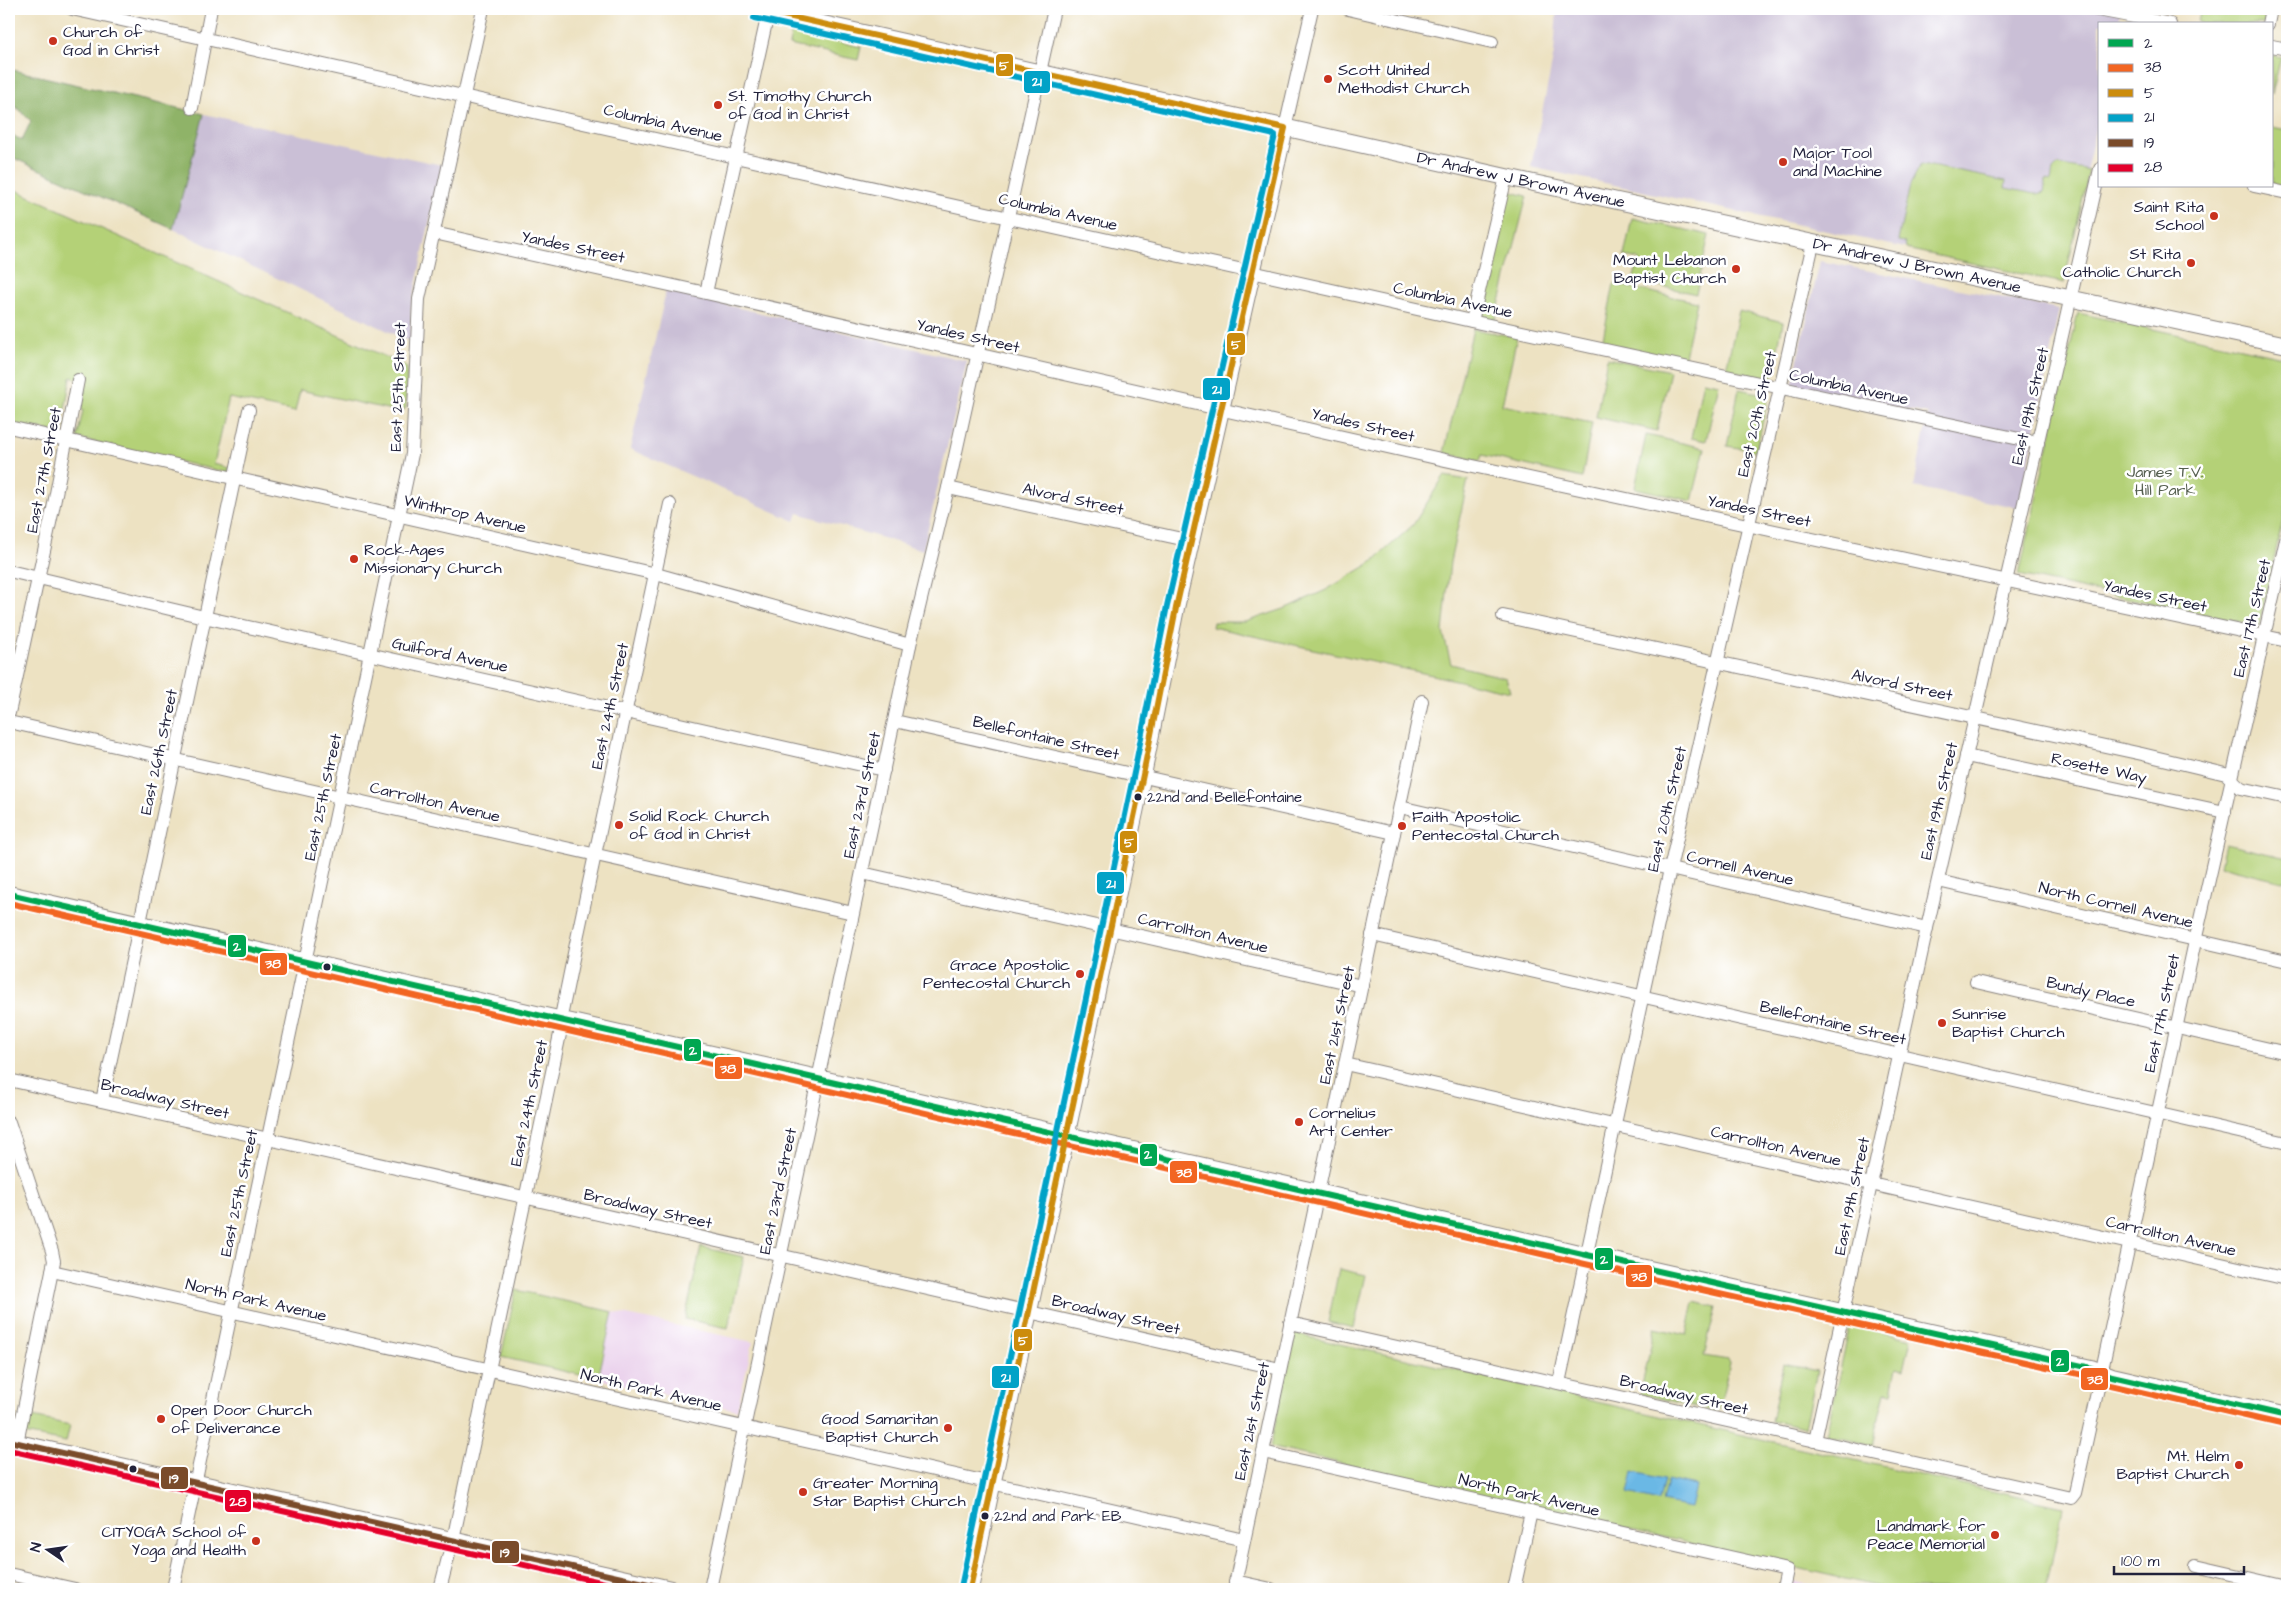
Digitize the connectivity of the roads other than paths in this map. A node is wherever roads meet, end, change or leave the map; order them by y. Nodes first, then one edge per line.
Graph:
1 (72, 9) edge
2 (211, 9) edge
3 (483, 9) edge
4 (1054, 9) edge
5 (1312, 9) edge
6 (1348, 9) edge
7 (2092, 9) edge
8 (2271, 9) edge
9 (765, 10) edge
10 (2134, 16) edge
11 (2161, 22) edge
12 (2268, 22) edge
13 (204, 38) junction
14 (1492, 42) dead end
15 (2274, 46) edge
16 (2287, 49) edge
17 (1040, 72) junction
18 (463, 95) junction
19 (192, 108) dead end
20 (1285, 128) junction
21 (736, 157) junction
22 (1506, 177) junction
23 (2098, 177) edge
24 (2263, 188) edge
25 (2287, 193) edge
26 (1007, 217) junction
27 (434, 233) junction
28 (1812, 244) junction
29 (1253, 273) junction
30 (706, 293) junction
31 (2070, 298) junction
32 (1472, 321) junction
33 (2287, 345) edge
34 (976, 354) junction
35 (78, 380) dead end
36 (1780, 389) junction
37 (249, 410) dead end
38 (1222, 410) junction
39 (9, 427) edge
40 (67, 440) junction
41 (2038, 444) junction
42 (234, 479) junction
43 (948, 488) junction
44 (670, 504) dead end
45 (399, 516) junction
46 (1748, 526) junction
47 (2287, 535) edge
48 (1191, 542) junction
49 (9, 571) edge
50 (656, 574) junction
51 (38, 578) junction
52 (2007, 581) junction
53 (1503, 616) dead end
54 (204, 617) junction
55 (2264, 636) junction
56 (2287, 641) edge
57 (910, 645) junction
58 (370, 654) junction
59 (1718, 663) junction
60 (1422, 702) dead end
61 (626, 711) junction
62 (9, 712) edge
63 (1975, 718) junction
64 (895, 721) junction
65 (9, 722) edge
66 (1966, 756) junction
67 (175, 760) junction
68 (884, 770) junction
69 (1143, 777) junction
70 (2232, 778) junction
71 (340, 797) junction
72 (2287, 798) edge
73 (1400, 807) junction
74 (2225, 812) junction
75 (1394, 833) junction
76 (596, 854) junction
77 (1670, 869) junction
78 (862, 873) junction
79 (1938, 881) junction
80 (9, 894) edge
81 (853, 914) junction
82 (139, 924) junction
83 (1110, 928) junction
84 (1927, 928) junction
85 (1372, 934) junction
86 (2195, 940) junction
87 (2287, 961) edge
88 (305, 962) junction
89 (1976, 982) dead end
90 (1362, 986) junction
91 (1643, 996) junction
92 (562, 1020) junction
93 (2176, 1028) junction
94 (2287, 1053) edge
95 (1900, 1055) junction
96 (1345, 1064) junction
97 (818, 1078) junction
98 (9, 1080) edge
99 (102, 1102) junction
100 (2157, 1113) junction
101 (9, 1122) edge
102 (1615, 1126) junction
103 (1067, 1135) junction
104 (267, 1139) junction
105 (2287, 1143) edge
106 (1871, 1184) junction
107 (1318, 1192) junction
108 (525, 1197) junction
109 (2129, 1243) junction
110 (1587, 1255) junction
111 (780, 1256) junction
112 (52, 1271) junction
113 (2287, 1279) edge
114 (231, 1311) junction
115 (1030, 1312) junction
116 (1844, 1313) junction
117 (1290, 1323) junction
118 (489, 1369) junction
119 (1280, 1369) junction
120 (2102, 1372) junction
121 (1559, 1383) junction
122 (2287, 1416) edge
123 (744, 1427) junction
124 (1816, 1441) junction
125 (13, 1442) edge
126 (1263, 1452) junction
127 (195, 1483) junction
128 (994, 1484) junction
129 (2071, 1498) joint
130 (1531, 1512) junction
131 (452, 1540) junction
132 (1244, 1540) junction
133 (2196, 1566) dead end
134 (9, 1574) edge
135 (1234, 1585) edge
136 (2287, 1587) edge
137 (75, 1589) edge
138 (172, 1589) edge
139 (440, 1589) edge
140 (671, 1589) edge
141 (710, 1589) edge
142 (970, 1589) edge
143 (1271, 1589) edge
144 (1514, 1589) edge
145 (1783, 1589) edge

1 - 13 street, Columbia Avenue
2 - 13 street
3 - 18 street, East 25th Street
4 - 17 street, East 23rd Street
5 - 20 street
6 - 14 street
7 - 10 street
8 - 12 street
9 - 17 main road, Dr Andrew J Brown Avenue
9 - 21 street
10 - 11 street
13 - 18 street, Columbia Avenue
13 - 19 street
15 - 16 street
17 - 20 main road, Dr Andrew J Brown Avenue
17 - 26 street, East 23rd Street
18 - 21 street, Columbia Avenue
18 - 27 street, East 25th Street
20 - 22 main road, Dr Andrew J Brown Avenue
20 - 29 main road
21 - 26 street, Columbia Avenue
21 - 30 street
22 - 28 main road, Dr Andrew J Brown Avenue
22 - 32 street
23 - 31 street, East 19th Street
24 - 25 street
26 - 29 street, Columbia Avenue
26 - 34 street, East 23rd Street
27 - 30 street, Yandes Street
27 - 45 street, East 25th Street
28 - 31 main road, Dr Andrew J Brown Avenue
28 - 36 street, East 20th Street
29 - 32 street, Columbia Avenue
29 - 38 main road
30 - 34 street, Yandes Street
31 - 33 main road, Dr Andrew J Brown Avenue
31 - 41 street, East 19th Street
32 - 36 street, Columbia Avenue
34 - 38 street, Yandes Street
34 - 43 street, East 23rd Street
35 - 40 street, East 27th Street
36 - 41 street, Columbia Avenue
36 - 46 street, East 20th Street
37 - 42 street, East 26th Street
38 - 46 street, Yandes Street
38 - 48 main road
39 - 40 street, Winthrop Avenue
40 - 42 street, Winthrop Avenue
40 - 51 street, East 27th Street
41 - 52 street, East 19th Street
42 - 45 street, Winthrop Avenue
42 - 54 street, East 26th Street
43 - 48 street, Alvord Street
43 - 57 street, East 23rd Street
44 - 50 street, East 24th Street
45 - 50 street, Winthrop Avenue
45 - 58 street, East 25th Street
46 - 52 street, Yandes Street
46 - 59 street, East 20th Street
47 - 55 street, East 17th Street
48 - 69 main road
49 - 51 street, Guilford Avenue
50 - 57 street, Winthrop Avenue
50 - 61 street, East 24th Street
51 - 54 street, Guilford Avenue
51 - 62 street, East 27th Street
52 - 55 street, Yandes Street
52 - 63 street, East 19th Street
53 - 59 street, Alvord Street
54 - 58 street, Guilford Avenue
54 - 67 street, East 26th Street
55 - 56 street, Yandes Street
55 - 70 street, East 17th Street
57 - 64 street, East 23rd Street
58 - 61 street, Guilford Avenue
58 - 71 street, East 25th Street
59 - 63 street, Alvord Street
59 - 77 street, East 20th Street
60 - 73 street, East 21st Street
61 - 68 street, Guilford Avenue
61 - 76 street, East 24th Street
63 - 66 street, East 19th Street
63 - 70 street, Alvord Street
64 - 68 street, East 23rd Street
64 - 69 street, Bellefontaine Street
65 - 67 street, Carrollton Avenue
66 - 74 street, Rosette Way
66 - 79 street, East 19th Street
67 - 71 street, Carrollton Avenue
67 - 82 street, East 26th Street
68 - 78 street, East 23rd Street
69 - 75 street, Bellefontaine Street
69 - 83 main road
70 - 72 street, Alvord Street
70 - 74 street, East 17th Street
71 - 76 street, Carrollton Avenue
71 - 88 street, East 25th Street
73 - 75 street, East 21st Street
73 - 77 street, Cornell Avenue
74 - 86 street, East 17th Street
75 - 85 street, East 21st Street
76 - 81 street, Carrollton Avenue
76 - 92 street, East 24th Street
77 - 84 street, Cornell Avenue
77 - 91 street, East 20th Street
78 - 81 street, East 23rd Street
78 - 83 street, Carrollton Avenue
79 - 84 street, East 19th Street
79 - 86 street, North Cornell Avenue
80 - 82 main road
81 - 97 street, East 23rd Street
82 - 88 main road
82 - 99 street, East 26th Street
83 - 90 street, Carrollton Avenue
83 - 103 main road
84 - 95 street, East 19th Street
85 - 90 street, East 21st Street
85 - 91 street, Bellefontaine Street
86 - 87 street, North Cornell Avenue
86 - 93 street, East 17th Street
88 - 92 main road
88 - 104 street, East 25th Street
89 - 93 street, Bundy Place
90 - 96 street, East 21st Street
91 - 95 street, Bellefontaine Street
91 - 102 street, East 20th Street
92 - 97 main road
92 - 108 street, East 24th Street
93 - 94 street, Bundy Place
93 - 100 street, East 17th Street
95 - 100 street, Bellefontaine Street
95 - 106 street, East 19th Street
96 - 102 street, Carrollton Avenue
96 - 107 street, East 21st Street
97 - 103 main road
97 - 111 street, East 23rd Street
98 - 99 street, Broadway Street
99 - 104 street, Broadway Street
100 - 105 street, Bellefontaine Street
100 - 109 street, East 17th Street
101 - 112 street
102 - 106 street, Carrollton Avenue
102 - 110 street, East 20th Street
103 - 107 main road
103 - 115 main road
104 - 108 street, Broadway Street
104 - 114 street, East 25th Street
106 - 109 street, Carrollton Avenue
106 - 116 street, East 19th Street
107 - 110 main road
107 - 117 street, East 21st Street
108 - 111 street, Broadway Street
108 - 118 street, East 24th Street
109 - 113 street, Carrollton Avenue
109 - 120 street, East 17th Street
110 - 116 main road
110 - 121 street, East 20th Street
111 - 115 street, Broadway Street
111 - 123 street, East 23rd Street
112 - 114 street, North Park Avenue
112 - 125 street
114 - 118 street, North Park Avenue
114 - 127 street, East 25th Street
115 - 119 street, Broadway Street
115 - 128 main road
116 - 120 main road
116 - 124 street, East 19th Street
117 - 119 street, East 21st Street
117 - 121 street, Broadway Street
118 - 123 street, North Park Avenue
118 - 131 street, East 24th Street
119 - 126 street, East 21st Street
120 - 122 main road
120 - 129 street, East 17th Street
121 - 124 street, Broadway Street
123 - 128 street, North Park Avenue
123 - 141 street, East 23rd Street
124 - 129 street, Broadway Street
125 - 127 main road
126 - 130 street, North Park Avenue
126 - 132 street, East 21st Street
127 - 131 main road
127 - 138 street, East 25th Street
128 - 132 street, North Park Avenue
128 - 142 main road
130 - 144 street
130 - 145 street, North Park Avenue
131 - 139 street, East 24th Street
131 - 140 main road
132 - 135 street, East 21st Street
133 - 136 street
134 - 137 street
135 - 143 street

